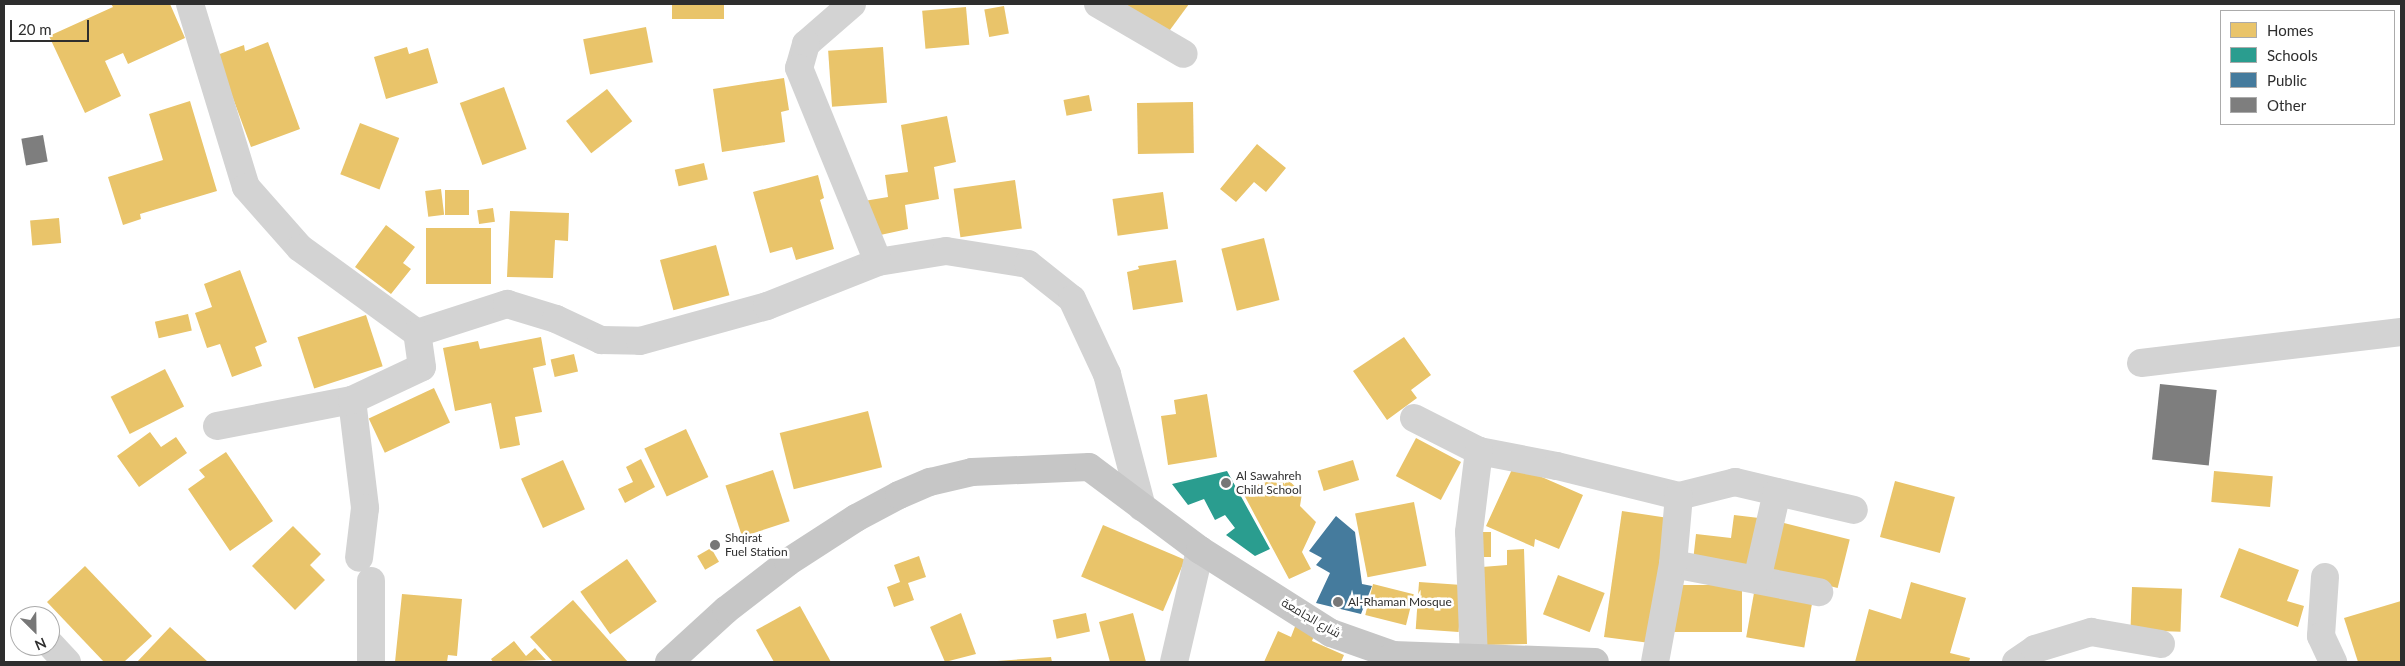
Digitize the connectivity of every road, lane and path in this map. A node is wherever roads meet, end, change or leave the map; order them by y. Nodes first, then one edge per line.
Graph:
1 (190, 4) edge
2 (852, 4) edge
3 (1098, 4) edge
4 (1184, 54) dead end
5 (878, 262) junction
6 (2401, 332) edge
7 (417, 333) junction
8 (2141, 363) dead end
9 (352, 400) junction
10 (1414, 418) dead end
11 (217, 426) dead end
12 (1479, 451) junction
13 (1777, 492) junction
14 (1679, 496) junction
15 (1142, 508) junction
16 (1854, 510) dead end
17 (1200, 550) junction
18 (1673, 564) junction
19 (2325, 577) dead end
20 (1757, 580) junction
21 (1819, 592) dead end
22 (2161, 644) dead end
23 (1393, 659) edge
24 (1474, 660) junction
25 (371, 662) edge
26 (669, 662) edge
27 (1174, 662) edge
28 (1595, 662) edge
29 (1655, 662) edge
30 (2016, 662) edge
31 (2333, 662) edge

1 - 7 street
2 - 5 street
3 - 4 street
5 - 7 street
5 - 15 street
6 - 8 street
7 - 9 street
9 - 11 street
9 - 25 street
10 - 12 street
12 - 14 street
12 - 24 street
13 - 14 street
13 - 16 street
13 - 20 street
14 - 18 street
15 - 17 main road, شارع الجامعة
15 - 26 main road, شارع الجامعة
17 - 23 main road, شارع الجامعة
17 - 27 street
18 - 20 street
18 - 29 street
19 - 31 street
20 - 21 street
22 - 30 street
23 - 24 main road, شارع الجامعة
24 - 28 main road, شارع الجامعة

